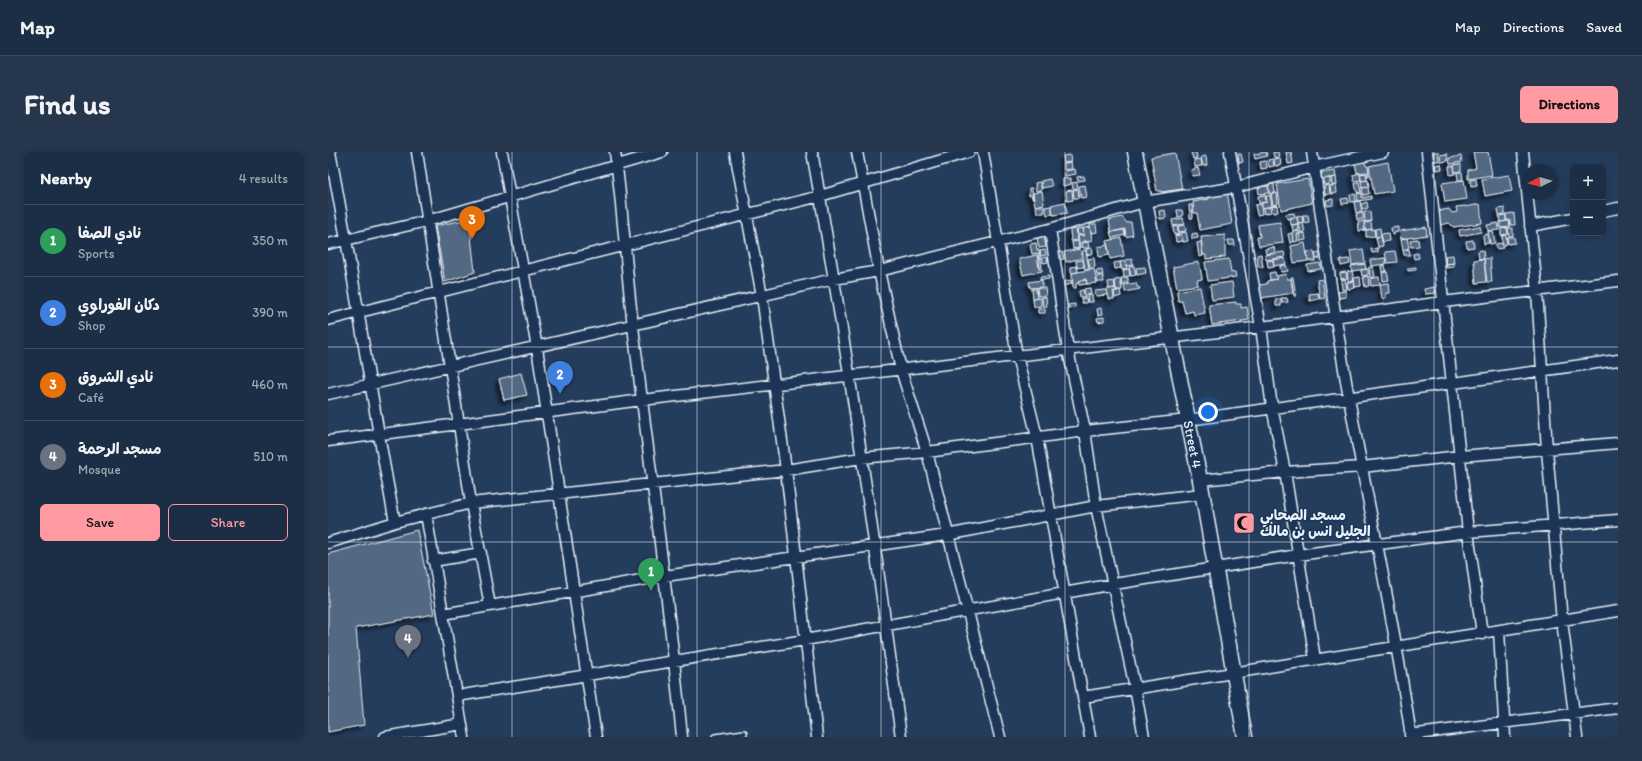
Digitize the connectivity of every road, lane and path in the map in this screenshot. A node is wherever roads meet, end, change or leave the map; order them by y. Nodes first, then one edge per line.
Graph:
1 (330, 152) edge
2 (417, 152) edge
3 (502, 152) edge
4 (615, 152) edge
5 (662, 152) edge
6 (735, 152) edge
7 (812, 152) edge
8 (857, 152) edge
9 (969, 152) edge
10 (983, 152) edge
11 (1135, 152) edge
12 (1230, 152) edge
13 (1312, 152) edge
14 (1383, 152) edge
15 (1427, 152) edge
16 (1523, 152) edge
17 (616, 165) junction
18 (1314, 167) junction
19 (862, 182) junction
20 (1237, 187) junction
21 (820, 196) junction
22 (510, 198) junction
23 (1144, 202) junction
24 (1618, 208) edge
25 (1606, 210) edge
26 (747, 214) junction
27 (1570, 219) edge
28 (427, 220) junction
29 (1530, 226) junction
30 (1050, 229) junction
31 (347, 239) junction
32 (999, 242) junction
33 (328, 244) edge
34 (624, 245) junction
35 (523, 270) junction
36 (879, 271) junction
37 (834, 279) junction
38 (1618, 281) edge
39 (1537, 290) junction
40 (438, 292) junction
41 (762, 296) junction
42 (1443, 302) junction
43 (359, 312) junction
44 (1335, 317) junction
45 (328, 320) edge
46 (632, 326) junction
47 (1261, 327) junction
48 (1171, 338) junction
49 (537, 348) junction
50 (1068, 350) junction
51 (1017, 356) junction
52 (1618, 360) edge
53 (450, 367) junction
54 (901, 370) junction
55 (1542, 371) junction
56 (849, 376) junction
57 (1452, 383) junction
58 (369, 385) junction
59 (774, 385) junction
60 (328, 394) edge
61 (1349, 397) junction
62 (642, 400) junction
63 (1272, 407) junction
64 (547, 414) junction
65 (1188, 420) junction
66 (460, 424) junction
67 (1085, 431) junction
68 (378, 434) junction
69 (1037, 438) junction
70 (328, 441) edge
71 (1618, 443) edge
72 (1547, 450) junction
73 (927, 452) junction
74 (1460, 456) junction
75 (861, 458) junction
76 (1362, 467) junction
77 (786, 470) junction
78 (1284, 472) junction
79 (1200, 480) junction
80 (651, 483) junction
81 (559, 492) junction
82 (1202, 494) junction
83 (471, 503) junction
84 (1096, 506) junction
85 (426, 514) junction
86 (1050, 514) junction
87 (1618, 520) edge
88 (395, 522) junction
89 (1554, 524) junction
90 (1468, 532) junction
91 (947, 535) junction
92 (328, 543) edge
93 (875, 544) junction
94 (1377, 544) junction
95 (480, 553) junction
96 (1298, 555) junction
97 (795, 558) junction
98 (433, 561) junction
99 (1217, 569) junction
100 (665, 576) junction
101 (1114, 584) junction
102 (575, 591) junction
103 (1065, 593) junction
104 (490, 606) junction
105 (967, 611) junction
106 (1618, 611) edge
107 (443, 614) junction
108 (1562, 620) junction
109 (886, 626) junction
110 (1499, 631) junction
111 (1482, 634) junction
112 (806, 640) junction
113 (1398, 646) junction
114 (1315, 659) junction
115 (675, 660) junction
116 (1234, 673) junction
117 (587, 675) junction
118 (1135, 688) junction
119 (457, 696) junction
120 (1083, 697) junction
121 (1618, 708) edge
122 (1574, 713) junction
123 (462, 724) junction
124 (1505, 724) junction
125 (744, 733) dead end
126 (1411, 736) edge
127 (385, 737) edge
128 (464, 737) edge
129 (596, 737) edge
130 (682, 737) edge
131 (715, 737) edge
132 (817, 737) edge
133 (901, 737) edge
134 (1000, 737) edge
135 (1090, 737) edge
136 (1144, 737) edge
137 (1245, 737) edge
138 (1506, 737) edge
139 (1577, 737) edge

1 - 31 street
2 - 28 street
3 - 22 street
4 - 17 street
5 - 17 street
6 - 26 street
7 - 21 street
8 - 19 street
9 - 19 street
10 - 32 street
11 - 23 street, Street 4
12 - 20 street
13 - 18 street
14 - 18 street
15 - 42 street
16 - 29 street
17 - 22 street
17 - 34 street
18 - 20 street
18 - 44 street
19 - 21 street
19 - 36 street
20 - 23 street
20 - 47 street
21 - 26 street
21 - 37 street
22 - 28 street
22 - 35 street
23 - 30 street
23 - 48 street, Street 4
24 - 25 street
26 - 34 street
26 - 41 street
27 - 29 street
28 - 31 street
28 - 40 street
29 - 39 street
30 - 32 street
30 - 50 street
31 - 33 street
31 - 43 street
32 - 36 street
32 - 51 street
34 - 35 street
34 - 46 street
35 - 40 street
35 - 49 street
36 - 37 street
36 - 54 street
37 - 41 street
37 - 56 street
38 - 39 street
39 - 42 street
39 - 55 street
40 - 43 street
40 - 53 street
41 - 46 street
41 - 59 street
42 - 44 street
42 - 57 street
43 - 45 street
43 - 58 street
44 - 47 street
44 - 61 street
46 - 49 street
46 - 62 street
47 - 48 street
47 - 63 street
48 - 50 street
48 - 65 street, Street 4
49 - 53 street
49 - 64 street
50 - 51 street
50 - 67 street
51 - 54 street
51 - 69 street
52 - 55 street
53 - 58 street
53 - 66 street
54 - 56 street
54 - 73 street
55 - 57 street
55 - 72 street
56 - 59 street
56 - 75 street
57 - 61 street
57 - 74 street
58 - 60 street
58 - 68 street
59 - 62 street
59 - 77 street
61 - 63 street
61 - 76 street
62 - 64 street
62 - 80 street
63 - 65 street
63 - 78 street
64 - 66 street
64 - 81 street
65 - 67 street
65 - 79 street, Street 4
66 - 68 street
66 - 83 street
67 - 69 street
67 - 84 street
68 - 70 street
68 - 88 street
69 - 73 street
69 - 86 street
71 - 72 street
72 - 74 street
72 - 89 street
73 - 75 street
73 - 91 street
74 - 76 street
74 - 90 street
75 - 77 street
75 - 93 street
76 - 78 street
76 - 94 street
77 - 80 street
77 - 97 street
78 - 79 street
78 - 96 street
79 - 82 street, Street 4
80 - 81 street
80 - 100 street
81 - 83 street
81 - 102 street
82 - 84 street
82 - 99 street, Street 4
83 - 85 street
83 - 95 street
84 - 86 street
84 - 101 street
85 - 88 street
85 - 98 street
86 - 91 street
86 - 103 street
87 - 89 street
88 - 92 street
89 - 90 street
89 - 108 street
90 - 94 street
90 - 111 street
91 - 93 street
91 - 105 street
93 - 97 street
93 - 109 street
94 - 96 street
94 - 113 street
95 - 98 street
95 - 104 street
96 - 99 street
96 - 114 street
97 - 100 street
97 - 112 street
98 - 107 street
99 - 101 street
99 - 116 street, Street 4
100 - 102 street
100 - 115 street
101 - 103 street
101 - 118 street
102 - 104 street
102 - 117 street
103 - 105 street
103 - 120 street
104 - 107 street
105 - 109 street
105 - 134 street
106 - 108 street
107 - 119 street
108 - 110 street
108 - 122 street
109 - 112 street
109 - 133 street
110 - 111 street
110 - 124 street
111 - 113 street
112 - 115 street
112 - 132 street
113 - 114 street
113 - 126 street
114 - 116 street
115 - 117 street
115 - 130 street
116 - 118 street
116 - 137 street, Street 4
117 - 119 street
117 - 129 street
118 - 120 street
118 - 136 street
119 - 123 street
120 - 135 street
121 - 122 street
122 - 124 street
122 - 139 street
123 - 127 street
123 - 128 street
124 - 126 street
124 - 138 street
125 - 131 lane

